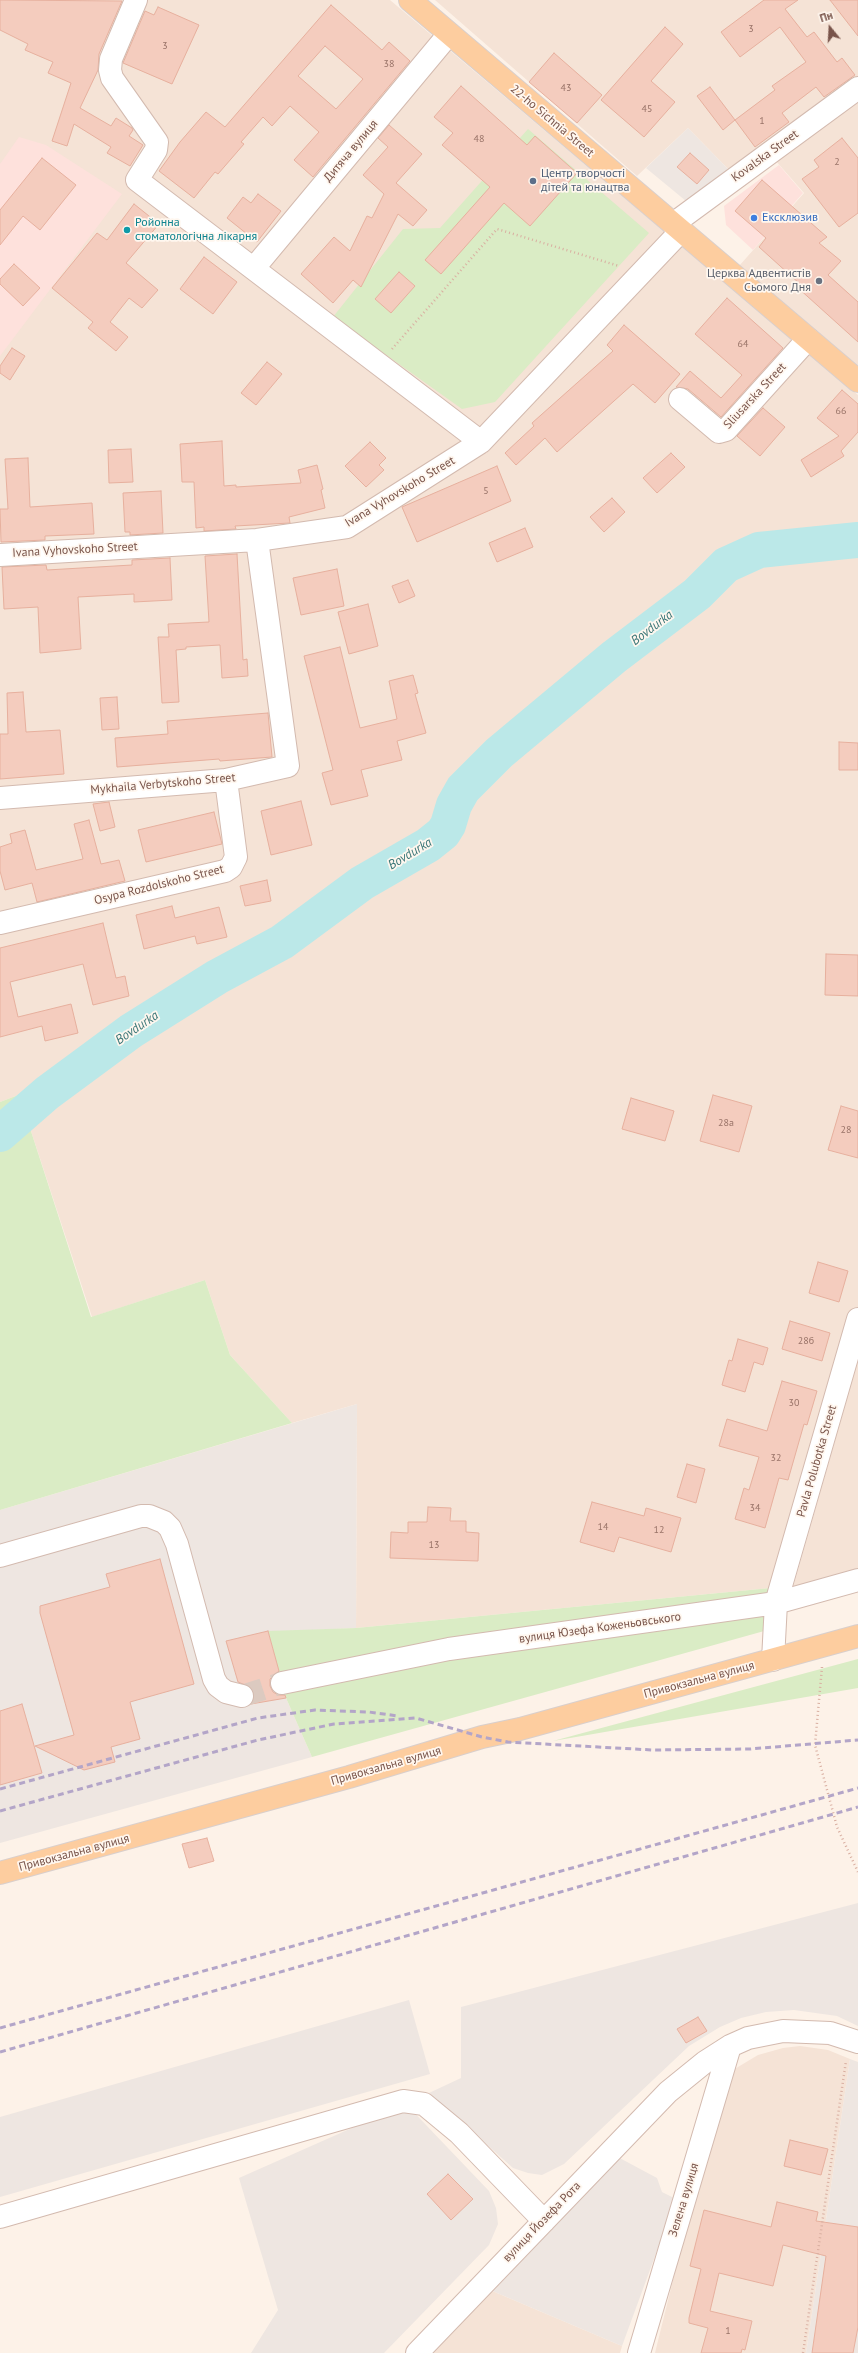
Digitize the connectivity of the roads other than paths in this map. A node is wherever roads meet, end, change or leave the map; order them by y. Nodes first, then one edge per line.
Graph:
1 (136, 0) edge
2 (410, 0) edge
3 (449, 34) junction
4 (858, 88) edge
5 (677, 227) junction
6 (254, 268) junction
7 (808, 339) junction
8 (858, 381) edge
9 (680, 399) dead end
10 (481, 442) junction
11 (257, 540) junction
12 (0, 554) edge
13 (226, 780) junction
14 (0, 798) edge
15 (0, 923) edge
16 (858, 1319) edge
17 (0, 1556) edge
18 (858, 1580) edge
19 (776, 1603) junction
20 (858, 1636) edge
21 (773, 1660) junction
22 (282, 1683) tunnel mouth
23 (242, 1696) tunnel mouth
24 (0, 1873) edge
25 (854, 2040) edge
26 (730, 2046) junction
27 (0, 2217) edge
28 (544, 2221) junction
29 (417, 2353) edge
30 (639, 2353) edge

1 - 6 street
2 - 3 main road, 22-ho Sichnia Street
3 - 5 main road, 22-ho Sichnia Street
3 - 6 street, Дитяча вулиця
4 - 5 street, Kovalska Street
5 - 7 main road, 22-ho Sichnia Street
5 - 10 street, Ivana Vyhovskoho Street
6 - 10 street
7 - 8 main road, 22-ho Sichnia Street
7 - 9 street, Sliusarska Street
10 - 11 street, Ivana Vyhovskoho Street
11 - 12 street, Ivana Vyhovskoho Street
11 - 13 street, Mykhaila Verbytskoho Street
13 - 14 street, Mykhaila Verbytskoho Street
13 - 15 street, Osypa Rozdolskoho Street
16 - 19 street, Pavla Polubotka Street
17 - 23 street
18 - 19 street, вулиця Юзефа Коженьовського
19 - 21 street
19 - 22 street, вулиця Юзефа Коженьовського
20 - 21 main road
21 - 24 main road, Привокзальна вулиця
25 - 26 street, вулиця Йозефа Рота
26 - 28 street, вулиця Йозефа Рота
26 - 30 street, Зелена вулиця
27 - 28 street
28 - 29 street, вулиця Йозефа Рота

